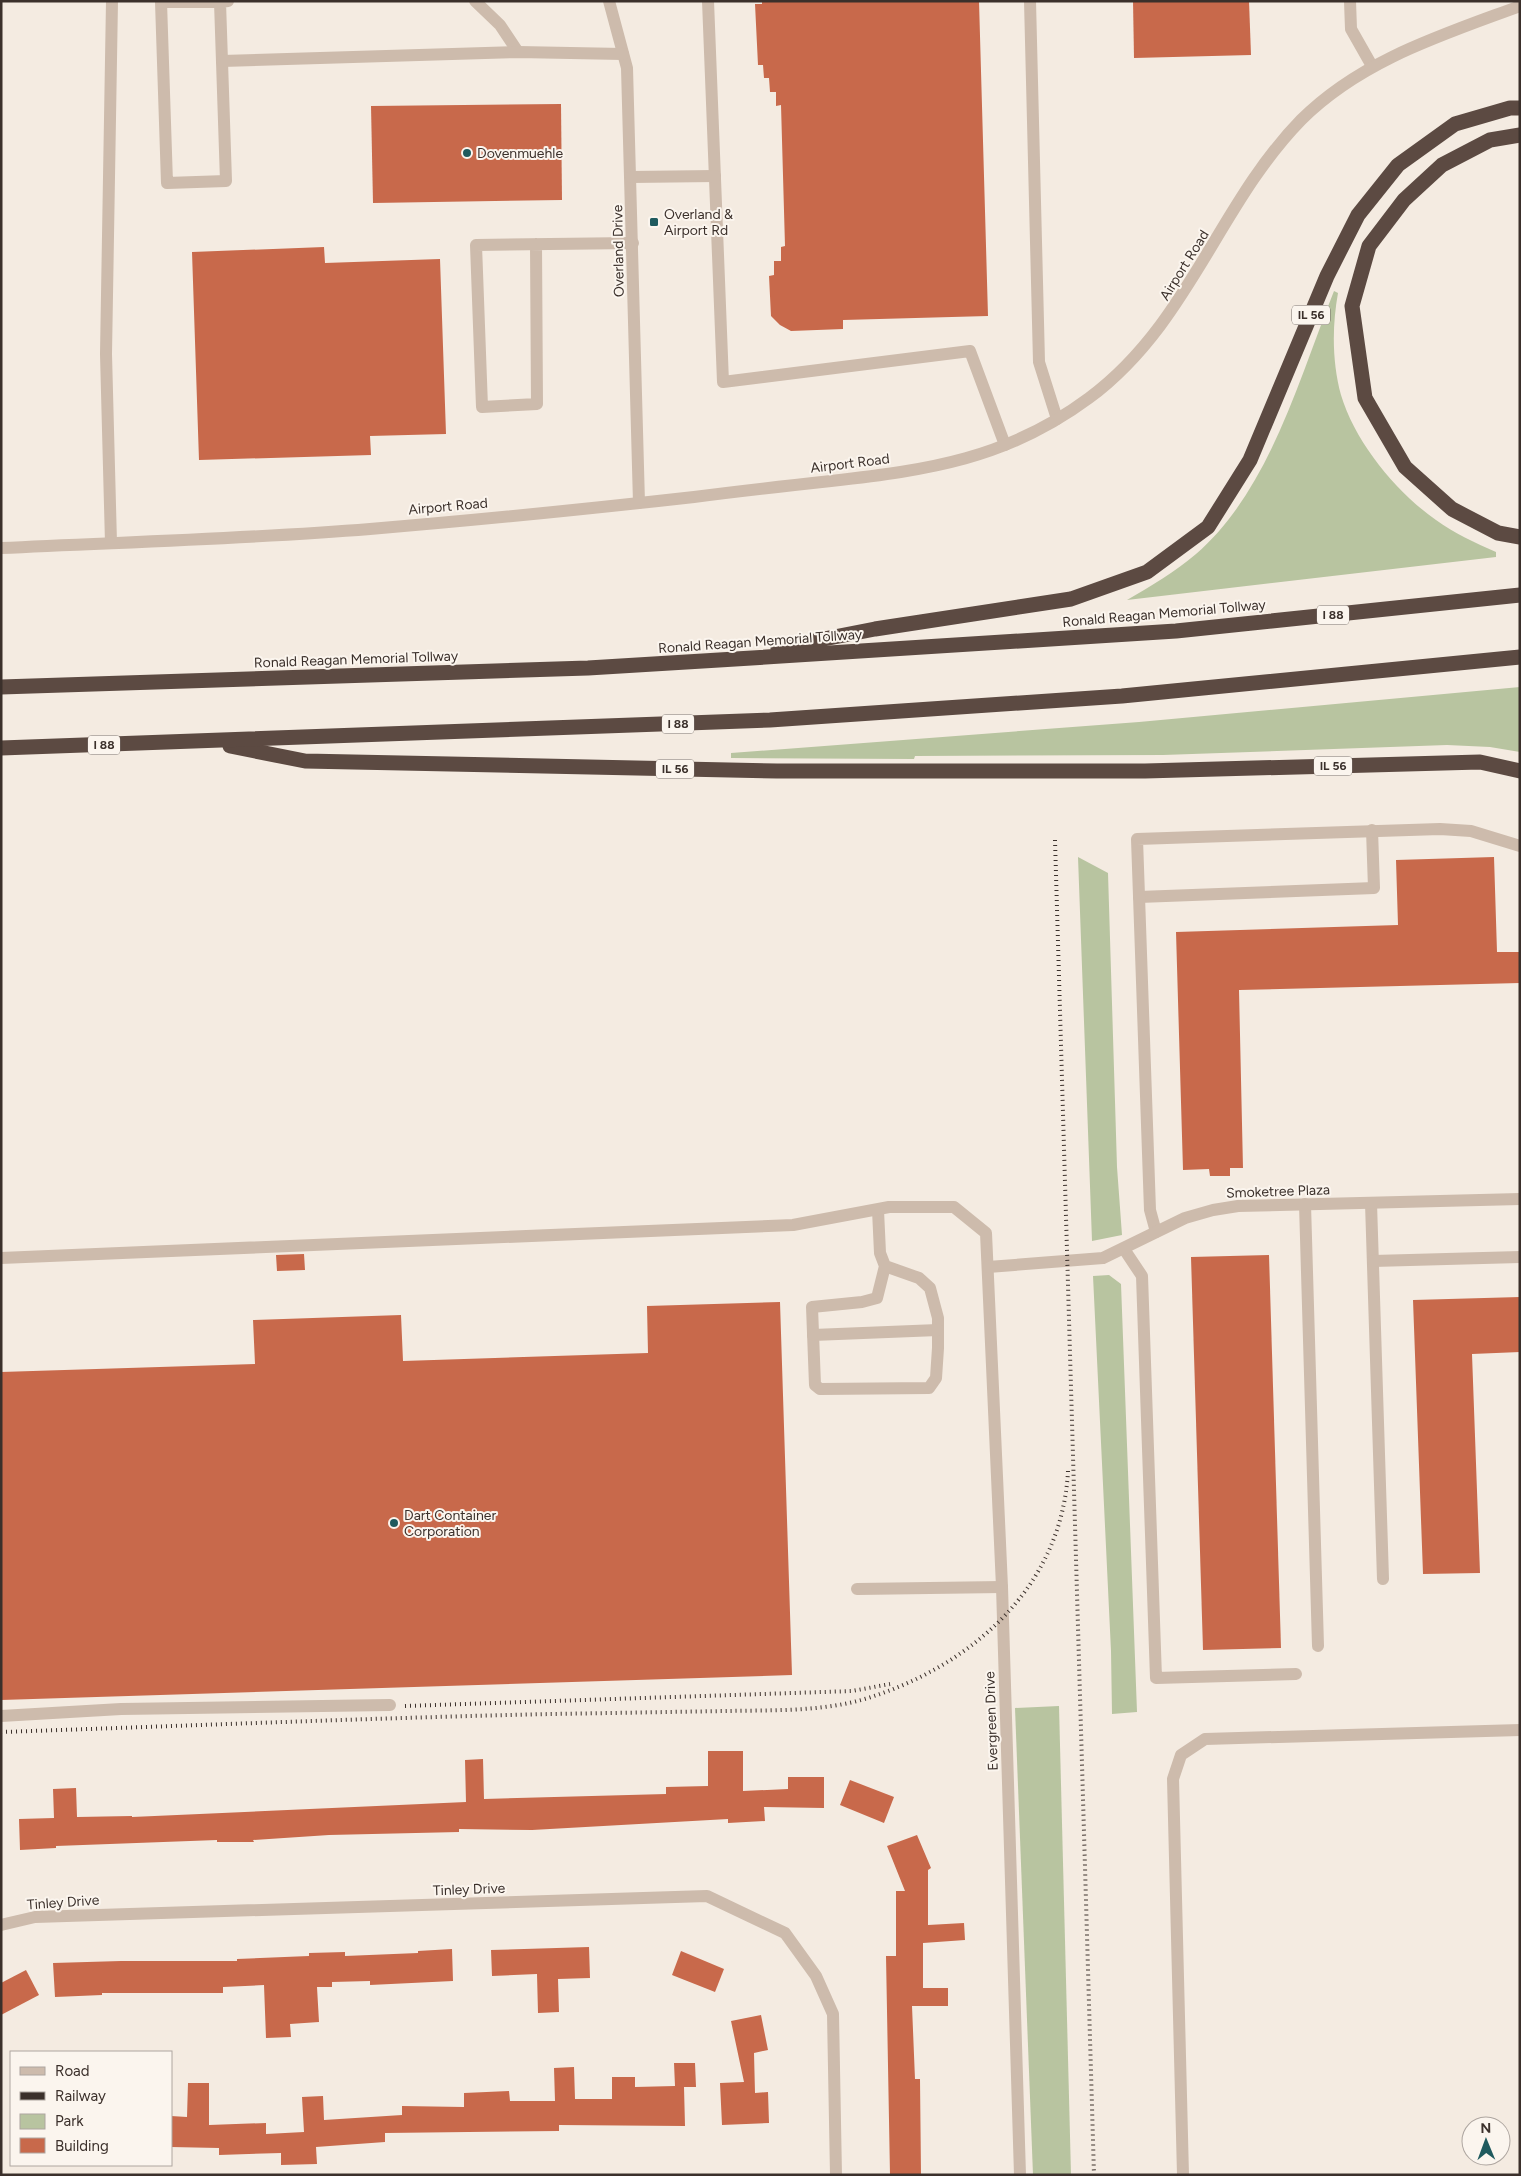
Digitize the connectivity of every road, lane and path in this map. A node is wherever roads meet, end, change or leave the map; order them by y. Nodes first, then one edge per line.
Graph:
1 (112, 1) edge
2 (220, 1) edge
3 (228, 1) edge
4 (475, 1) edge
5 (609, 1) edge
6 (708, 1) edge
7 (1030, 1) edge
8 (1350, 1) edge
9 (1520, 6) edge
10 (518, 52) junction
11 (623, 54) junction
12 (222, 61) junction
13 (1372, 66) junction
14 (1520, 108) edge
15 (1520, 135) edge
16 (715, 176) junction
17 (631, 177) junction
18 (634, 243) junction
19 (536, 244) junction
20 (1058, 419) junction
21 (1005, 445) junction
22 (639, 503) junction
23 (1520, 537) edge
24 (111, 543) junction
25 (1, 548) edge
26 (1520, 596) edge
27 (1520, 657) edge
28 (718, 660) junction
29 (1, 688) edge
30 (206, 741) junction
31 (1, 748) edge
32 (1520, 770) edge
33 (1372, 830) junction
34 (1520, 846) edge
35 (1139, 897) junction
36 (1520, 1199) edge
37 (1371, 1203) junction
38 (1305, 1204) junction
39 (878, 1210) junction
40 (1156, 1232) junction
41 (1124, 1249) junction
42 (1520, 1257) edge
43 (1, 1258) edge
44 (1373, 1261) junction
45 (886, 1266) junction
46 (988, 1267) junction
47 (938, 1330) junction
48 (813, 1336) junction
49 (1383, 1579) dead end
50 (1002, 1587) junction
51 (857, 1590) dead end
52 (1318, 1646) dead end
53 (1296, 1674) dead end
54 (390, 1705) dead end
55 (1, 1716) edge
56 (1520, 1730) edge
57 (1, 1925) edge
58 (836, 2175) edge
59 (1020, 2175) edge
60 (1183, 2175) edge

1 - 24 street
2 - 3 street
2 - 12 street
2 - 12 street
4 - 10 street
5 - 11 street, Overland Drive
6 - 16 street
7 - 20 street
8 - 13 street
9 - 13 street, Airport Road
10 - 11 street
10 - 12 street
11 - 17 street, Overland Drive
13 - 20 street, Airport Road
14 - 28 highway, IL 56
15 - 23 highway
16 - 17 street
16 - 21 street
17 - 18 street, Overland Drive
18 - 19 street
18 - 22 street, Overland Drive
19 - 19 street
20 - 21 street, Airport Road
21 - 22 street, Airport Road
22 - 24 street, Airport Road
24 - 25 street, Airport Road
26 - 28 highway, Ronald Reagan Memorial Tollway / I 88
27 - 30 highway, I 88
28 - 29 highway, Ronald Reagan Memorial Tollway / I 88
30 - 31 highway, I 88
30 - 32 highway, IL 56
33 - 34 street
33 - 35 street
33 - 35 street
35 - 40 street
36 - 37 street, Smoketree Plaza
37 - 38 street, Smoketree Plaza
37 - 44 street
38 - 40 street, Smoketree Plaza
38 - 52 street
39 - 43 street, Evergreen Drive
39 - 45 street
39 - 46 street, Evergreen Drive
40 - 41 street, Smoketree Plaza
41 - 46 street, Smoketree Plaza
41 - 53 street
42 - 44 street
44 - 49 street
45 - 47 street
45 - 48 street
46 - 50 street, Evergreen Drive
47 - 48 street
47 - 48 street
50 - 51 street
50 - 59 street, Evergreen Drive
54 - 55 street
56 - 60 street
57 - 58 street, Tinley Drive

